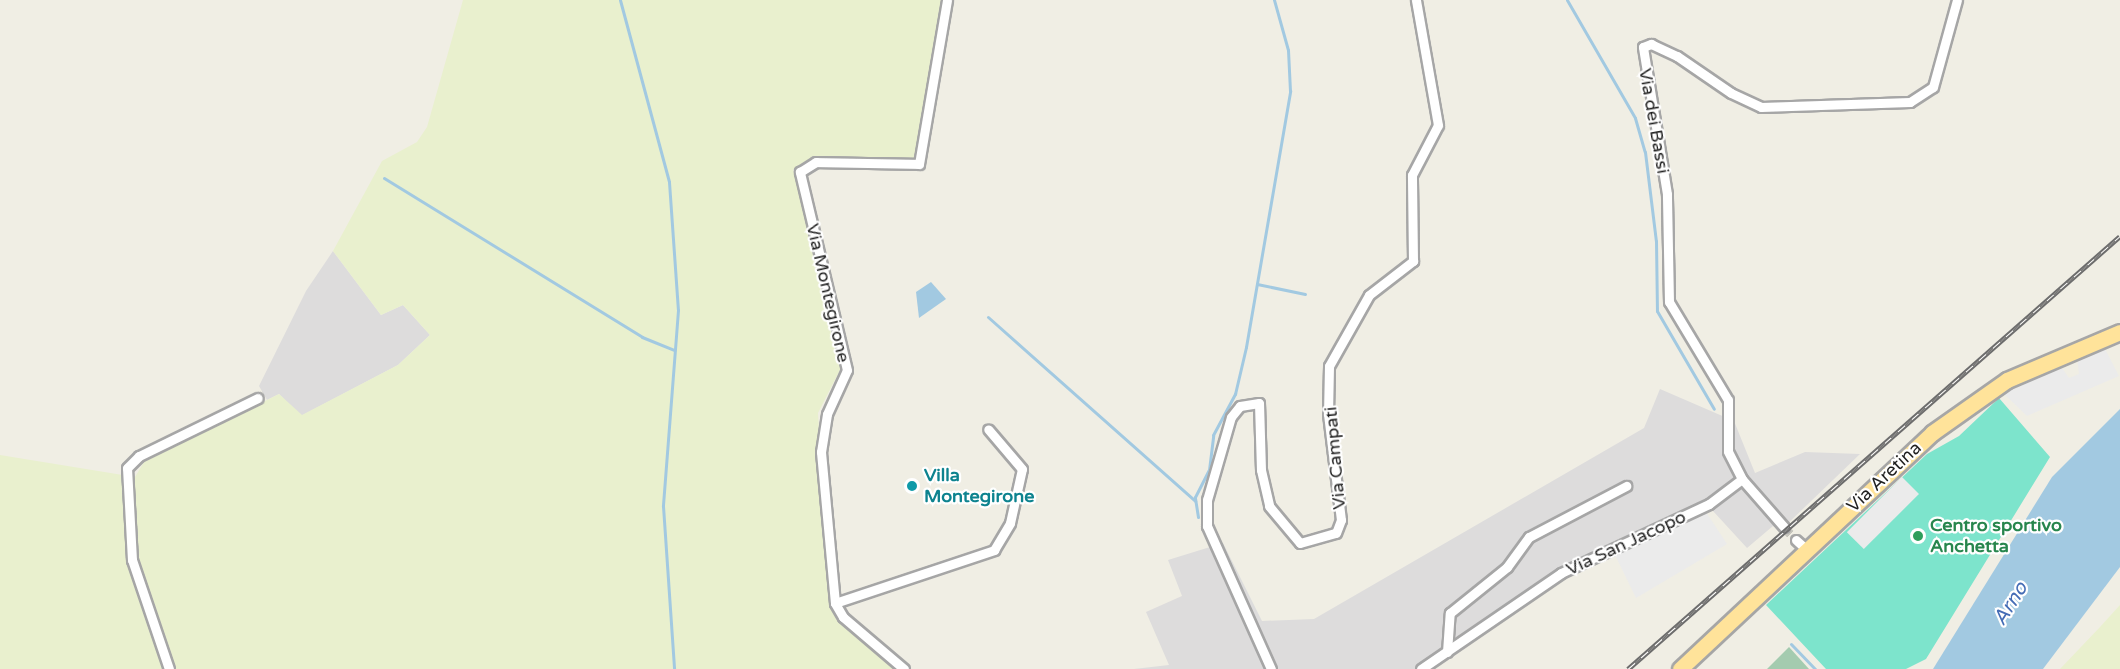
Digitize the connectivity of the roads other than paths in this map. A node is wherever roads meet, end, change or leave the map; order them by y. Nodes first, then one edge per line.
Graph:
1 (947, 0) edge
2 (1416, 0) edge
3 (1957, 0) edge
4 (2120, 332) edge
5 (258, 398) dead end
6 (988, 429) dead end
7 (1742, 480) junction
8 (1626, 486) dead end
9 (1784, 527) tunnel mouth
10 (835, 603) junction
11 (1447, 652) junction
12 (1436, 665) edge
13 (169, 669) edge
14 (904, 669) edge
15 (1271, 669) edge
16 (1421, 669) edge
17 (1680, 669) edge

1 - 10 street, Via Montegirone
2 - 15 street, Via Campati
3 - 7 street, Via dei Bassi
4 - 17 main road, Via Aretina
5 - 13 street
6 - 10 street
7 - 9 street, Via dei Bassi
7 - 11 street, Via San Jacopo
8 - 11 street
10 - 14 street
11 - 12 street, Via San Jacopo
12 - 16 street, Via San Jacopo

